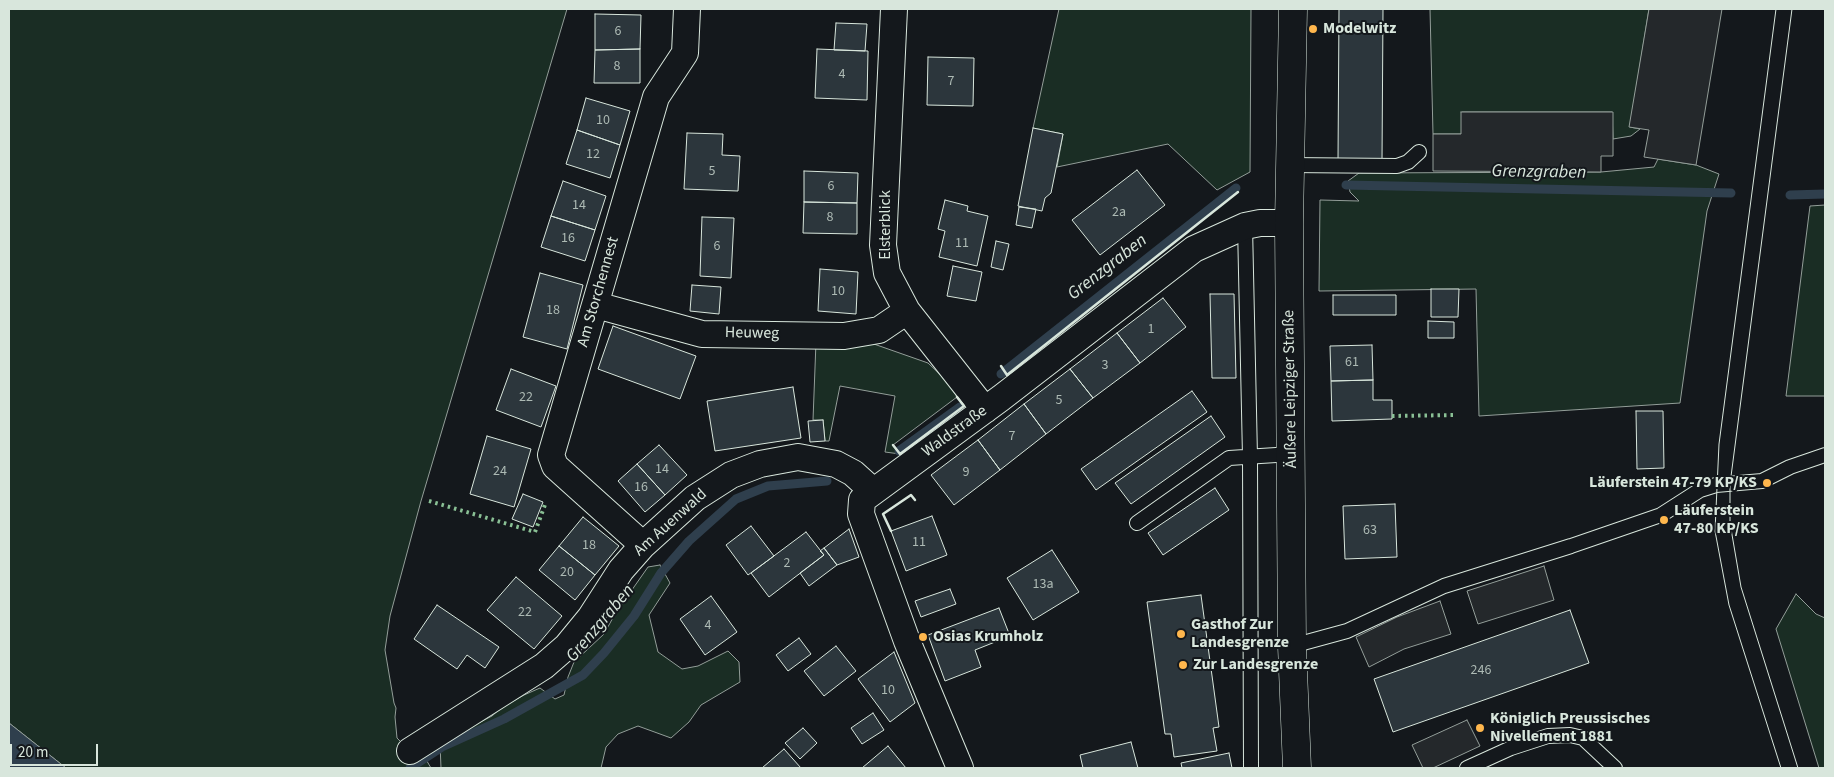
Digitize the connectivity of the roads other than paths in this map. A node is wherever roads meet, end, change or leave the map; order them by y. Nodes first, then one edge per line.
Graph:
1 (687, 9) edge
2 (894, 9) edge
3 (1293, 9) edge
4 (1419, 152) dead end
5 (1289, 165) junction
6 (1289, 222) junction
7 (1245, 226) junction
8 (596, 305) junction
9 (907, 311) junction
10 (985, 410) junction
11 (1292, 454) junction
12 (1825, 455) edge
13 (1250, 457) junction
14 (873, 491) junction
15 (1137, 523) dead end
16 (643, 546) junction
17 (1292, 646) junction
18 (410, 752) dead end
19 (960, 768) edge
20 (1251, 768) edge
21 (1297, 768) edge
22 (1467, 768) edge
23 (1615, 768) edge

1 - 8 street, Am Storchennest
2 - 9 street, Elsterblick
3 - 5 street, Äußere Leipziger Straße
4 - 5 lane
5 - 6 street, Äußere Leipziger Straße
6 - 7 street, Waldstraße
6 - 11 street, Äußere Leipziger Straße
7 - 10 street, Waldstraße
7 - 13 lane
8 - 9 street, Heuweg
8 - 16 street, Am Storchennest
9 - 10 street, Elsterblick
10 - 14 street, Waldstraße
11 - 13 lane
11 - 17 street, Äußere Leipziger Straße
12 - 17 lane
13 - 15 lane
13 - 20 lane
14 - 16 street, Am Auenwald
14 - 19 street, Waldstraße
16 - 18 street, Am Auenwald
17 - 21 street, Äußere Leipziger Straße
22 - 23 lane

